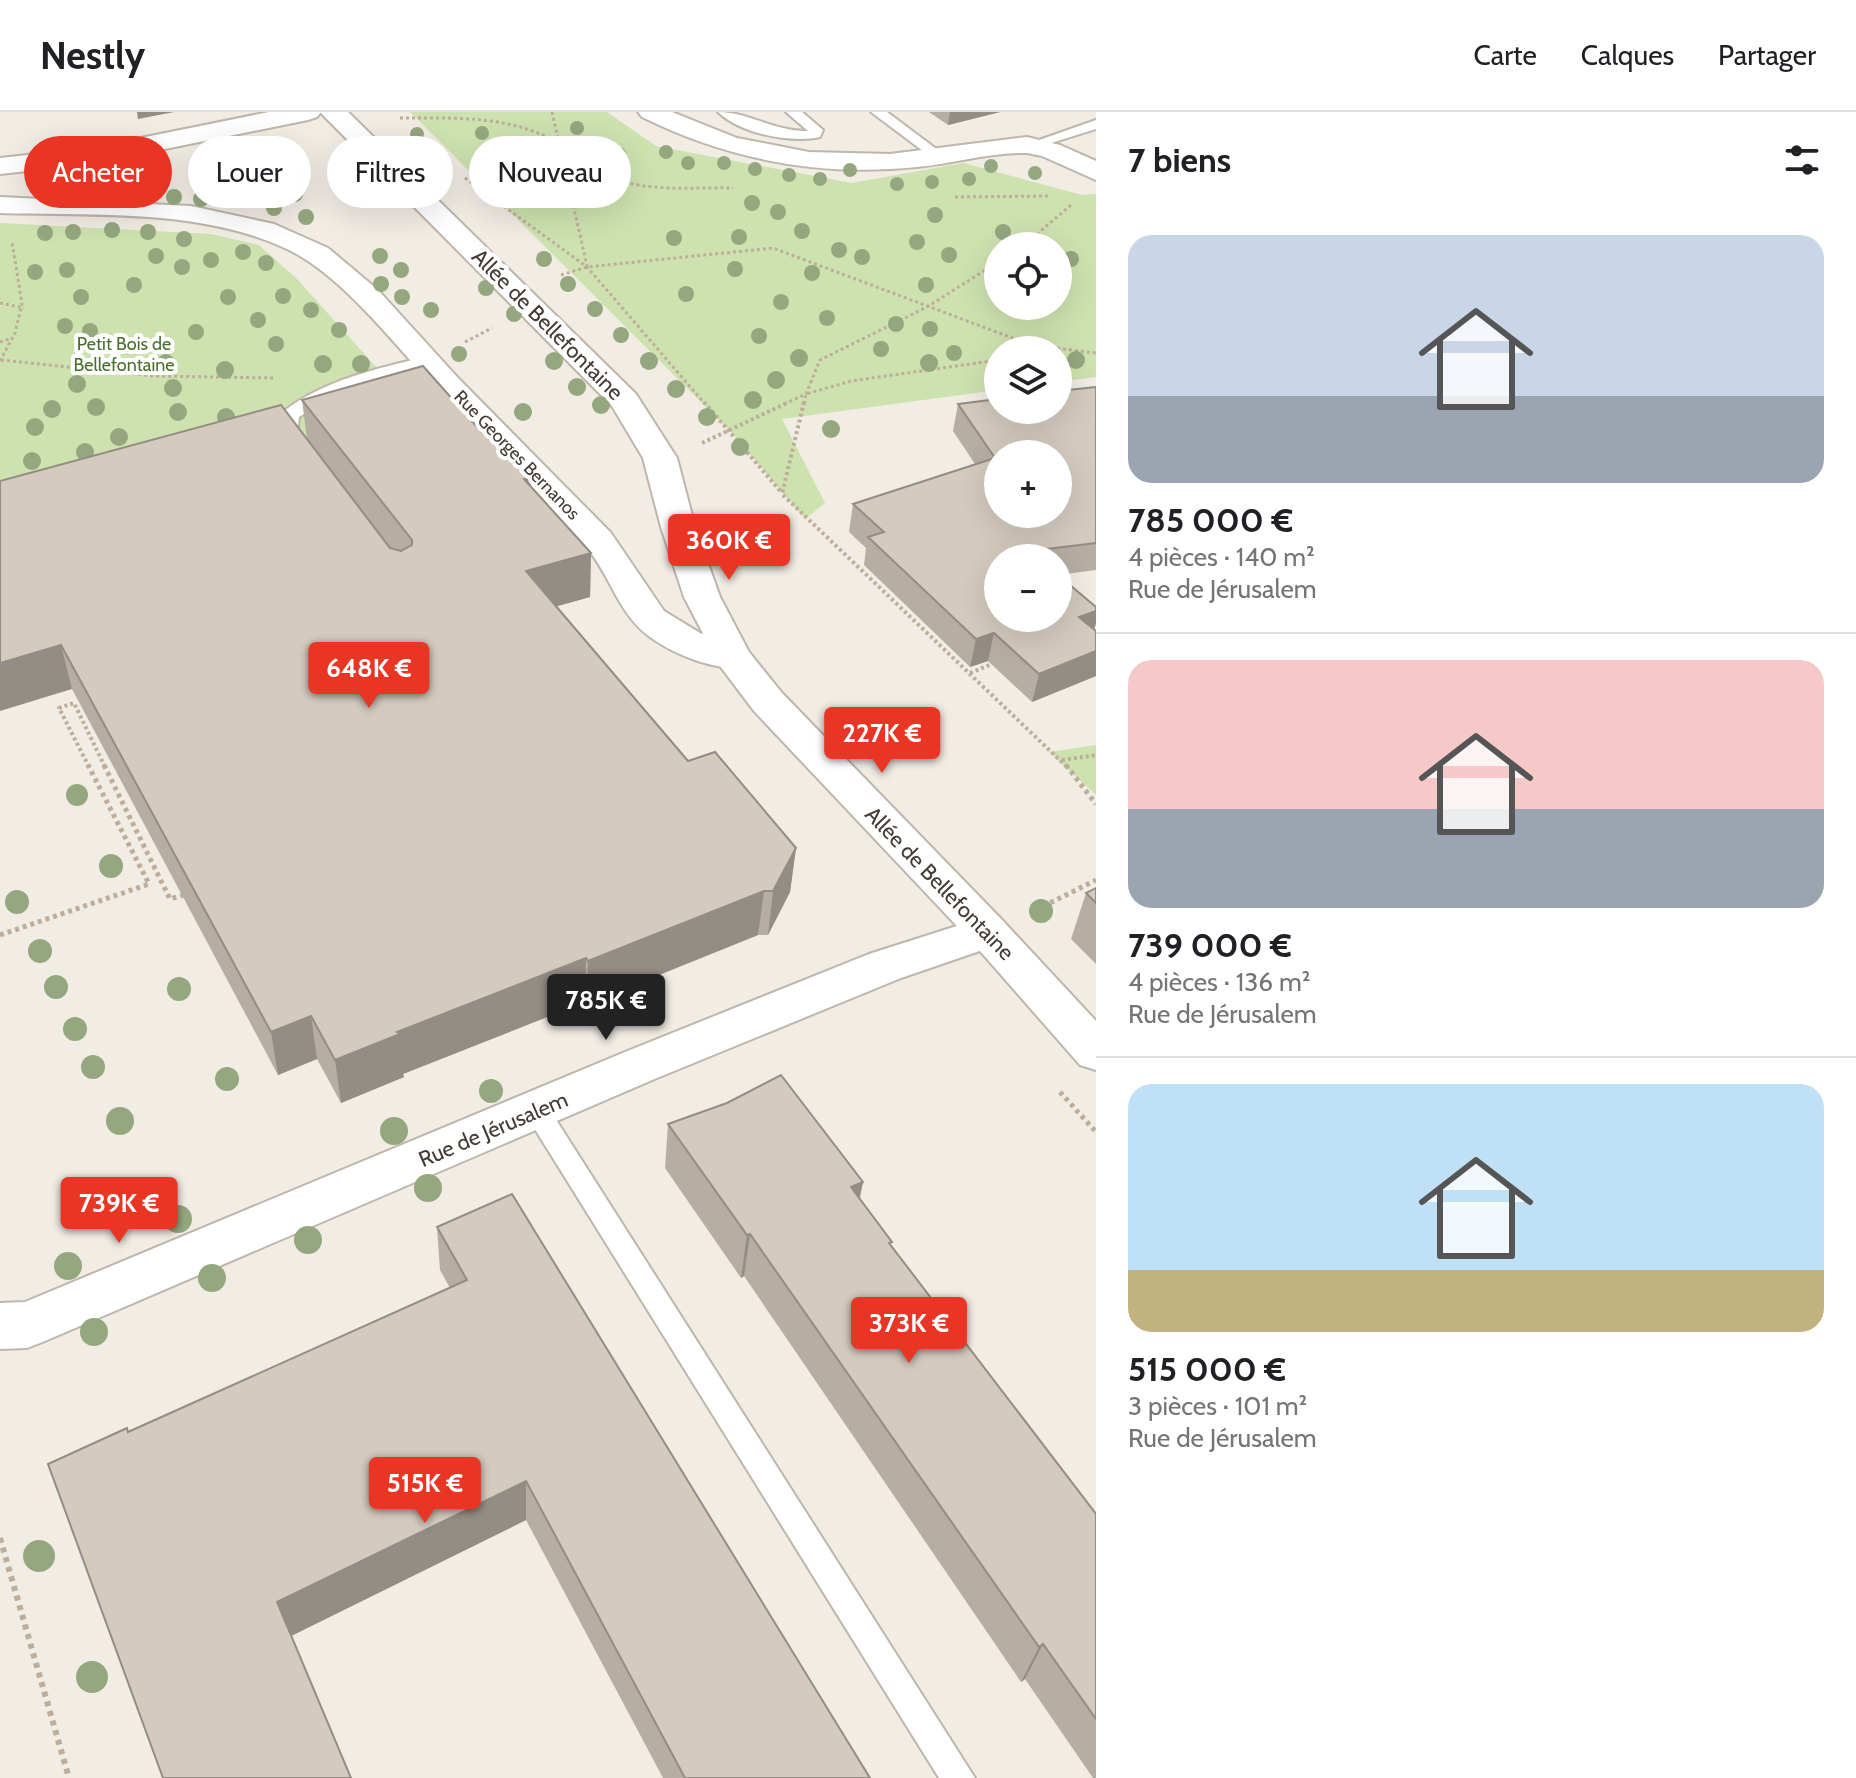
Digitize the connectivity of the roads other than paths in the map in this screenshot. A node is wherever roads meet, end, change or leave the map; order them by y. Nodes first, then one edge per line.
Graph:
1 (308, 112) edge
2 (333, 112) edge
3 (651, 112) edge
4 (725, 112) edge
5 (793, 112) edge
6 (878, 112) edge
7 (1096, 124) edge
8 (1032, 145) junction
9 (940, 157) junction
10 (0, 166) edge
11 (1096, 172) edge
12 (0, 205) edge
13 (425, 362) junction
14 (307, 460) edge
15 (733, 657) junction
16 (988, 932) junction
17 (1096, 1052) edge
18 (537, 1111) junction
19 (0, 1326) edge
20 (958, 1778) edge

1 - 10 street
2 - 15 street, Allée de Bellefontaine
3 - 9 street
4 - 5 lane
6 - 9 lane
7 - 8 lane
8 - 9 street
8 - 11 street
12 - 13 street, Rue Georges Bernanos
13 - 14 lane
13 - 15 street, Rue Georges Bernanos
15 - 16 street, Allée de Bellefontaine
16 - 17 street, Allée de Bellefontaine
16 - 18 street, Rue de Jérusalem
18 - 19 street, Rue de Jérusalem
18 - 20 lane

